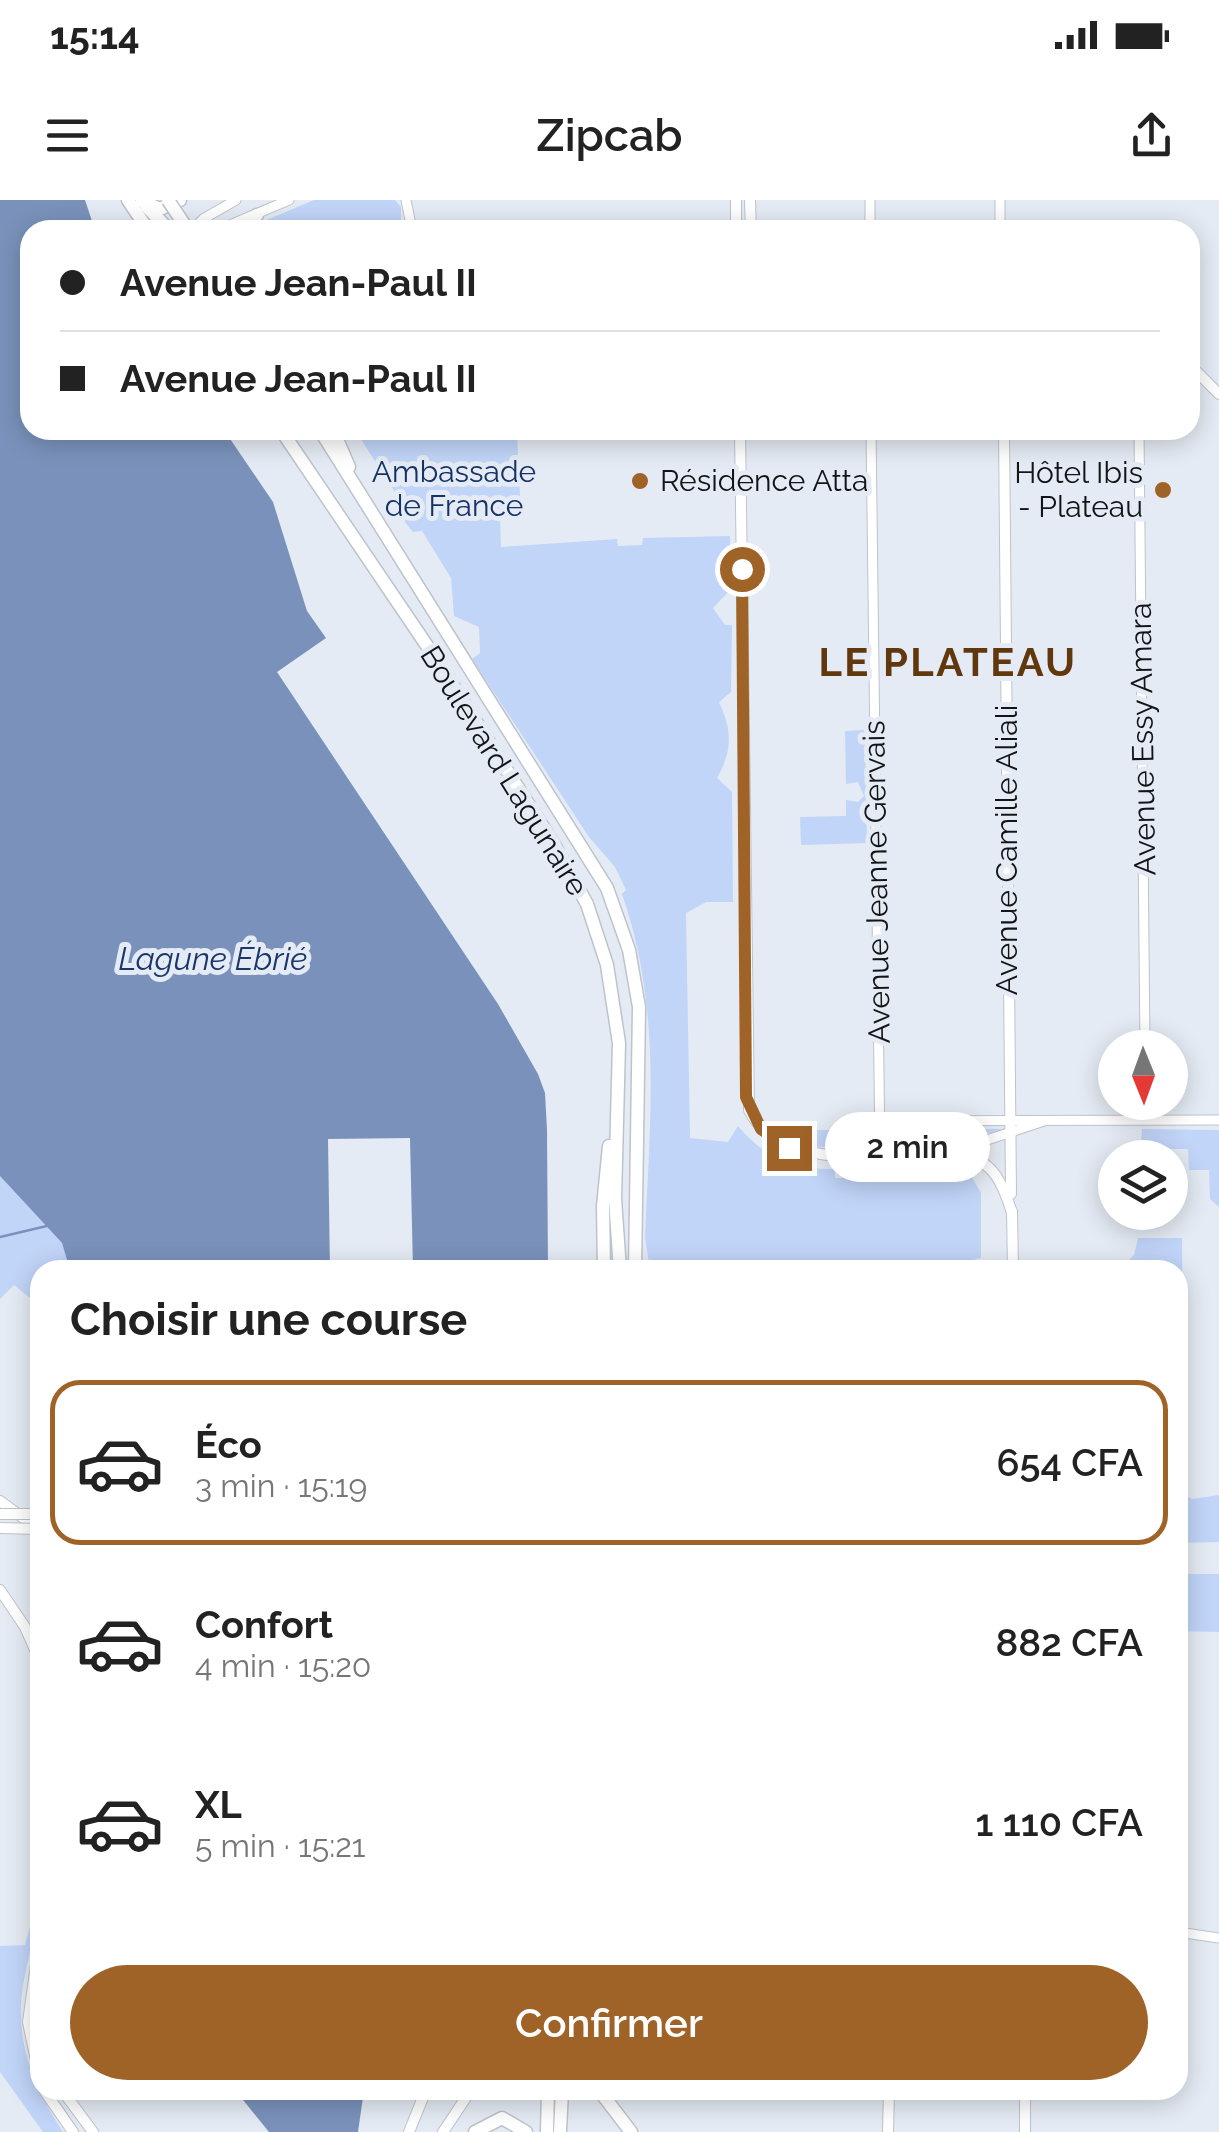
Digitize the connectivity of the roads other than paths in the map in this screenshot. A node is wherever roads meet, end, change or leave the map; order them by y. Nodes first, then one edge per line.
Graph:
1 (142, 200) edge
2 (168, 200) edge
3 (180, 200) edge
4 (236, 200) edge
5 (289, 200) edge
6 (257, 215) junction
7 (159, 220) edge
8 (183, 220) edge
9 (202, 220) edge
10 (244, 220) edge
11 (251, 220) edge
12 (1200, 375) edge
13 (1219, 394) edge
14 (288, 440) edge
15 (327, 440) edge
16 (338, 440) edge
17 (740, 440) edge
18 (871, 440) edge
19 (1004, 440) edge
20 (1138, 440) edge
21 (352, 479) junction
22 (1145, 1030) edge
23 (1010, 1120) junction
24 (1046, 1120) junction
25 (1098, 1120) edge
26 (1188, 1120) edge
27 (1219, 1120) edge
28 (878, 1121) junction
29 (939, 1122) junction
30 (615, 1124) junction
31 (1010, 1134) junction
32 (949, 1152) junction
33 (880, 1154) junction
34 (1012, 1213) junction
35 (604, 1260) edge
36 (620, 1260) edge
37 (635, 1260) edge
38 (1013, 1260) edge
39 (0, 1501) edge
40 (0, 1514) edge
41 (30, 1514) edge
42 (30, 1523) edge
43 (30, 1530) edge
44 (0, 1531) edge
45 (0, 1590) edge
46 (30, 1637) edge
47 (1188, 1933) edge
48 (1219, 1938) edge
49 (51, 2100) edge
50 (69, 2100) edge
51 (422, 2100) edge
52 (464, 2100) edge
53 (548, 2100) edge
54 (562, 2100) edge
55 (606, 2100) edge
56 (888, 2100) edge
57 (1025, 2100) edge
58 (630, 2131) edge
59 (72, 2132) edge
60 (92, 2132) edge
61 (409, 2132) edge
62 (443, 2132) edge
63 (475, 2132) edge
64 (526, 2132) edge
65 (547, 2132) edge
66 (560, 2132) edge
67 (888, 2132) edge
68 (1025, 2132) edge

1 - 3 highway
1 - 7 highway
2 - 8 highway, bridge
4 - 9 street
5 - 6 street
6 - 10 street
6 - 11 highway
12 - 13 main road
14 - 30 highway, Boulevard Lagunaire
15 - 21 highway, Boulevard Lagunaire
16 - 21 highway
17 - 33 main road
18 - 28 street, Avenue Jeanne Gervais
19 - 23 main road, Avenue Camille Aliali
20 - 22 street, Avenue Essy Amara
21 - 37 highway, Boulevard Lagunaire
23 - 24 street
23 - 29 street
23 - 31 main road, Avenue Camille Aliali
24 - 25 street
24 - 31 street
26 - 27 street
28 - 29 street
28 - 33 street, Avenue Jeanne Gervais
29 - 32 main road
30 - 35 highway
30 - 36 highway, Boulevard Lagunaire
31 - 32 street
31 - 34 main road, Avenue Camille Aliali
32 - 33 main road
32 - 34 main road
34 - 38 main road, Avenue Camille Aliali
39 - 42 main road
40 - 41 main road, bridge
43 - 44 main road, bridge
45 - 46 main road
47 - 48 street
49 - 59 main road
50 - 60 main road
51 - 61 main road
52 - 62 main road
53 - 65 highway
54 - 66 highway
55 - 58 highway
56 - 67 main road
57 - 68 main road
63 - 64 highway

